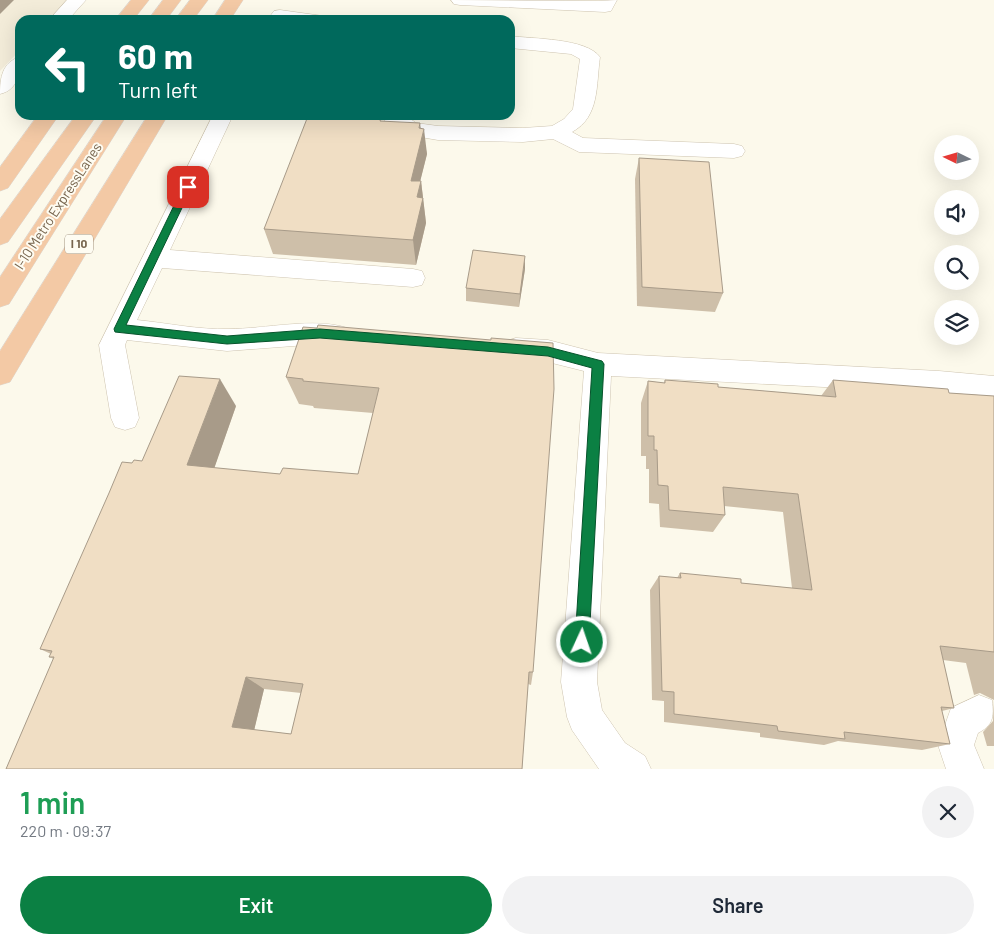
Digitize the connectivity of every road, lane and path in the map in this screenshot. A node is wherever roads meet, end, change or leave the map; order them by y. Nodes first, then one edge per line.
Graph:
1 (77, 0) edge
2 (140, 0) edge
3 (172, 0) edge
4 (199, 0) edge
5 (234, 0) edge
6 (460, 0) edge
7 (477, 0) edge
8 (608, 0) edge
9 (282, 12) edge
10 (63, 15) edge
11 (128, 15) edge
12 (161, 15) edge
13 (188, 15) edge
14 (224, 15) edge
15 (295, 15) edge
16 (515, 43) edge
17 (15, 69) edge
18 (0, 88) edge
19 (45, 120) edge
20 (83, 120) edge
21 (114, 120) edge
22 (155, 120) edge
23 (221, 120) edge
24 (398, 120) edge
25 (556, 132) junction
26 (734, 151) dead end
27 (0, 183) edge
28 (0, 236) edge
29 (153, 258) junction
30 (413, 278) dead end
31 (0, 297) edge
32 (119, 329) junction
33 (360, 337) edge
34 (488, 347) edge
35 (598, 364) junction
36 (0, 374) edge
37 (994, 388) edge
38 (124, 418) dead end
39 (979, 713) dead end
40 (632, 769) edge
41 (965, 769) edge

1 - 10 street
2 - 11 highway
3 - 12 highway
4 - 13 highway
5 - 14 highway
6 - 7 street
7 - 8 street
9 - 15 street
16 - 25 street
17 - 18 street
19 - 27 highway
20 - 28 highway, I-10 Metro ExpressLanes
21 - 31 highway, I-10 Metro ExpressLanes
22 - 36 highway, I 10
23 - 29 street
24 - 25 street
25 - 26 street
29 - 30 street
29 - 32 street
32 - 33 street
32 - 38 street
34 - 35 street
35 - 37 street
35 - 40 street
39 - 41 street

